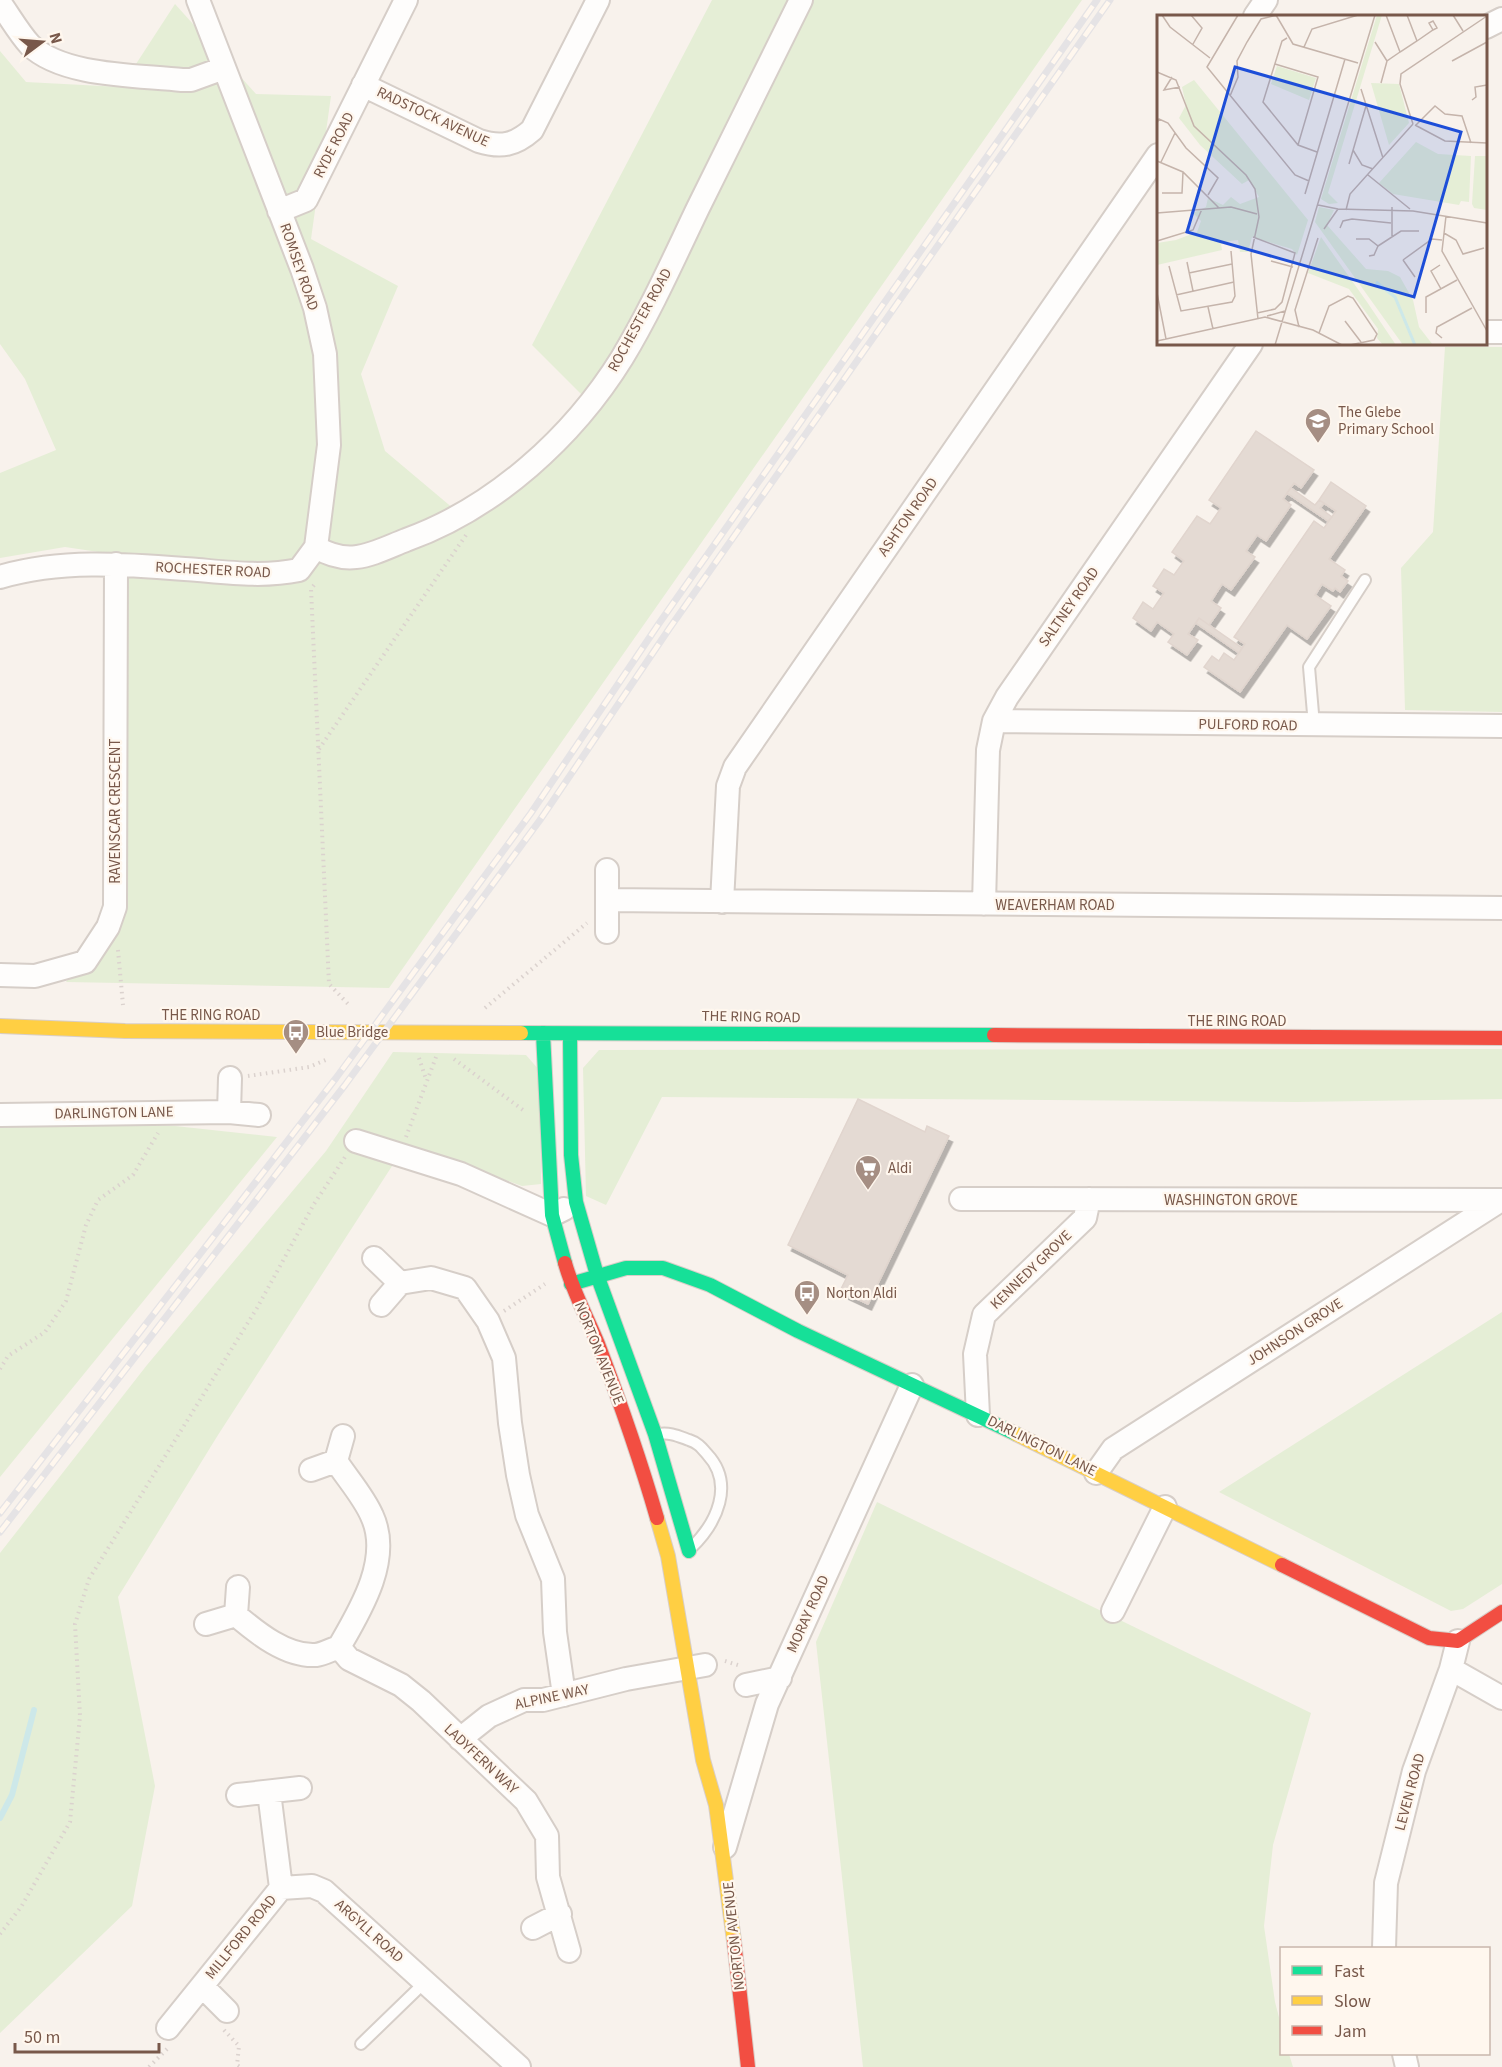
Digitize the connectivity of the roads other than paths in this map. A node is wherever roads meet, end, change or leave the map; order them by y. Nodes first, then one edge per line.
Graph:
1 (198, 0) edge
2 (406, 0) edge
3 (598, 0) edge
4 (801, 0) edge
5 (1266, 0) edge
6 (0, 3) edge
7 (1256, 15) edge
8 (1502, 19) edge
9 (1487, 26) edge
10 (224, 68) junction
11 (363, 85) junction
12 (1157, 156) edge
13 (279, 211) junction
14 (1250, 345) edge
15 (325, 552) junction
16 (116, 564) junction
17 (0, 577) edge
18 (1365, 580) dead end
19 (994, 721) junction
20 (1314, 726) junction
21 (1502, 726) edge
22 (607, 870) dead end
23 (722, 902) junction
24 (607, 903) junction
25 (984, 904) junction
26 (1502, 908) edge
27 (607, 932) dead end
28 (0, 975) edge
29 (0, 1026) edge
30 (543, 1033) junction
31 (570, 1034) junction
32 (1502, 1038) edge
33 (230, 1078) road end
34 (229, 1112) junction
35 (0, 1115) edge
36 (260, 1115) dead end
37 (350, 1149) road end
38 (960, 1199) dead end
39 (1089, 1199) junction
40 (1501, 1200) edge
41 (576, 1202) junction
42 (552, 1215) junction
43 (374, 1258) dead end
44 (597, 1275) junction
45 (568, 1278) junction
46 (400, 1283) junction
47 (381, 1305) dead end
48 (912, 1384) junction
49 (978, 1415) junction
50 (655, 1434) junction
51 (344, 1436) dead end
52 (635, 1441) junction
53 (336, 1461) junction
54 (311, 1470) dead end
55 (1096, 1473) junction
56 (1165, 1507) junction
57 (690, 1555) junction
58 (668, 1556) junction
59 (238, 1587) dead end
60 (1113, 1611) dead end
61 (1502, 1612) edge
62 (236, 1615) junction
63 (206, 1624) dead end
64 (1458, 1641) junction
65 (339, 1647) junction
66 (700, 1665) junction
67 (1451, 1669) junction
68 (780, 1678) junction
69 (746, 1685) dead end
70 (564, 1695) junction
71 (1502, 1698) edge
72 (460, 1739) junction
73 (717, 1748) dead end
74 (300, 1788) dead end
75 (269, 1792) junction
76 (238, 1794) dead end
77 (716, 1805) junction
78 (724, 1851) junction
79 (281, 1888) junction
80 (560, 1914) junction
81 (533, 1928) dead end
82 (1384, 1947) edge
83 (569, 1951) dead end
84 (425, 1982) junction
85 (202, 1986) junction
86 (227, 2011) road end
87 (168, 2028) dead end
88 (361, 2044) dead end
89 (519, 2067) edge
90 (748, 2067) edge

1 - 10 street, ROMSEY ROAD
2 - 11 street, RYDE ROAD
3 - 11 street, RADSTOCK AVENUE
4 - 15 street, ROCHESTER ROAD
5 - 7 street
6 - 10 street
8 - 9 street
10 - 13 street, ROMSEY ROAD
11 - 13 street, RYDE ROAD
12 - 23 street, ASHTON ROAD
13 - 15 street, ROMSEY ROAD
14 - 19 street, SALTNEY ROAD
15 - 16 street, ROCHESTER ROAD
16 - 17 street, ROCHESTER ROAD
16 - 28 street, RAVENSCAR CRESCENT
18 - 20 lane
19 - 20 street, PULFORD ROAD
19 - 25 street, SALTNEY ROAD
20 - 21 street, PULFORD ROAD
22 - 24 street
23 - 24 street, WEAVERHAM ROAD
23 - 25 street, WEAVERHAM ROAD
24 - 27 street
25 - 26 street, WEAVERHAM ROAD
29 - 30 street, THE RING ROAD
30 - 31 street, THE RING ROAD
30 - 42 street, NORTON AVENUE
31 - 32 street, THE RING ROAD
31 - 41 street, NORTON AVENUE
33 - 34 street
34 - 35 street, DARLINGTON LANE
34 - 36 street, DARLINGTON LANE
37 - 42 street
38 - 39 street, WASHINGTON GROVE
39 - 40 street, WASHINGTON GROVE
39 - 49 street, KENNEDY GROVE
40 - 55 street, JOHNSON GROVE
41 - 42 street
41 - 44 street, NORTON AVENUE
42 - 45 street, NORTON AVENUE
43 - 46 street
44 - 45 street, DARLINGTON LANE
44 - 48 street, DARLINGTON LANE
44 - 50 street, NORTON AVENUE
45 - 52 street, NORTON AVENUE
46 - 47 street
46 - 70 street
48 - 49 street, DARLINGTON LANE
48 - 68 street, MORAY ROAD
49 - 55 street, DARLINGTON LANE
50 - 52 lane
50 - 57 street, NORTON AVENUE
50 - 57 lane
51 - 53 street
52 - 58 street, NORTON AVENUE
53 - 54 street
53 - 65 street
55 - 56 street, DARLINGTON LANE
56 - 60 street
56 - 64 street, DARLINGTON LANE
57 - 58 lane
58 - 66 street, NORTON AVENUE
59 - 62 street
61 - 64 street
62 - 63 street
62 - 65 street
64 - 67 street, LEVEN ROAD
65 - 72 street, LADYFERN WAY
66 - 70 street, ALPINE WAY
66 - 77 street, NORTON AVENUE
67 - 71 street
67 - 82 street, LEVEN ROAD
68 - 69 street
68 - 78 street, MORAY ROAD
70 - 72 street, ALPINE WAY
72 - 80 street, LADYFERN WAY
73 - 77 street, NORTON AVENUE
74 - 75 street
75 - 76 street
75 - 79 street
77 - 78 street, NORTON AVENUE
78 - 90 street, NORTON AVENUE
79 - 84 street, ARGYLL ROAD
79 - 85 street, MILLFORD ROAD
80 - 81 street
80 - 83 street, LADYFERN WAY
84 - 88 lane
84 - 89 street, ARGYLL ROAD
85 - 86 street, MILLFORD ROAD
85 - 87 street, MILLFORD ROAD

